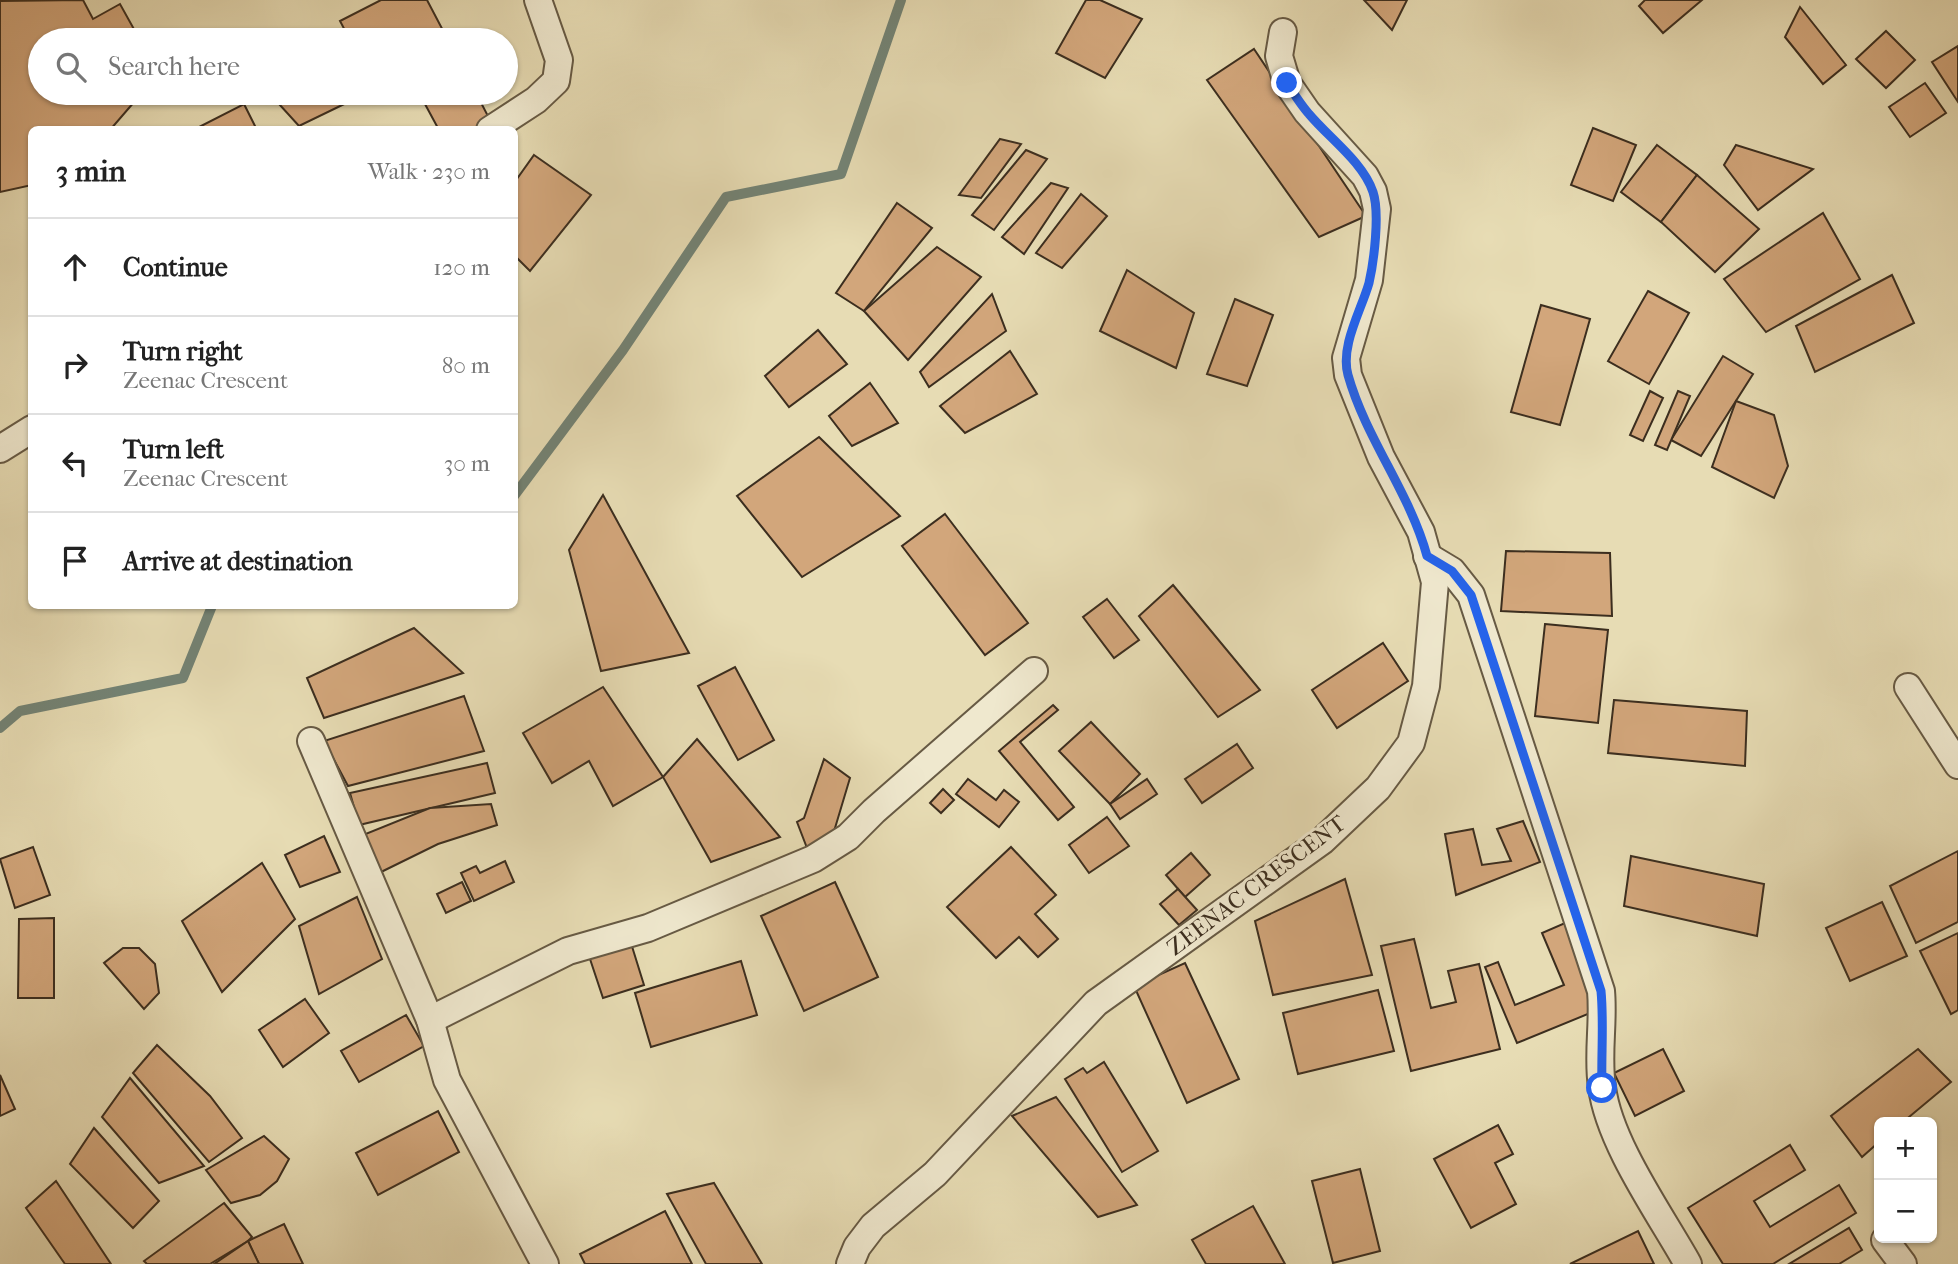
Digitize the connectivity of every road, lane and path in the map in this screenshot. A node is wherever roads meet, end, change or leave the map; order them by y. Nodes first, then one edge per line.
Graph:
1 (538, 0) edge
2 (1283, 32) dead end
3 (497, 126) edge
4 (28, 432) edge
5 (0, 449) edge
6 (1427, 556) junction
7 (1034, 671) dead end
8 (1908, 687) dead end
9 (311, 741) dead end
10 (1958, 765) edge
11 (430, 1020) junction
12 (1887, 1243) edge
13 (545, 1264) edge
14 (850, 1264) edge
15 (1688, 1264) edge
16 (1903, 1264) edge

1 - 3 street
2 - 6 street, ZEENAC CRESCENT
4 - 5 street
6 - 14 street, ZEENAC CRESCENT
6 - 15 street
7 - 11 street
8 - 10 street
9 - 11 street
11 - 13 street
12 - 16 street

